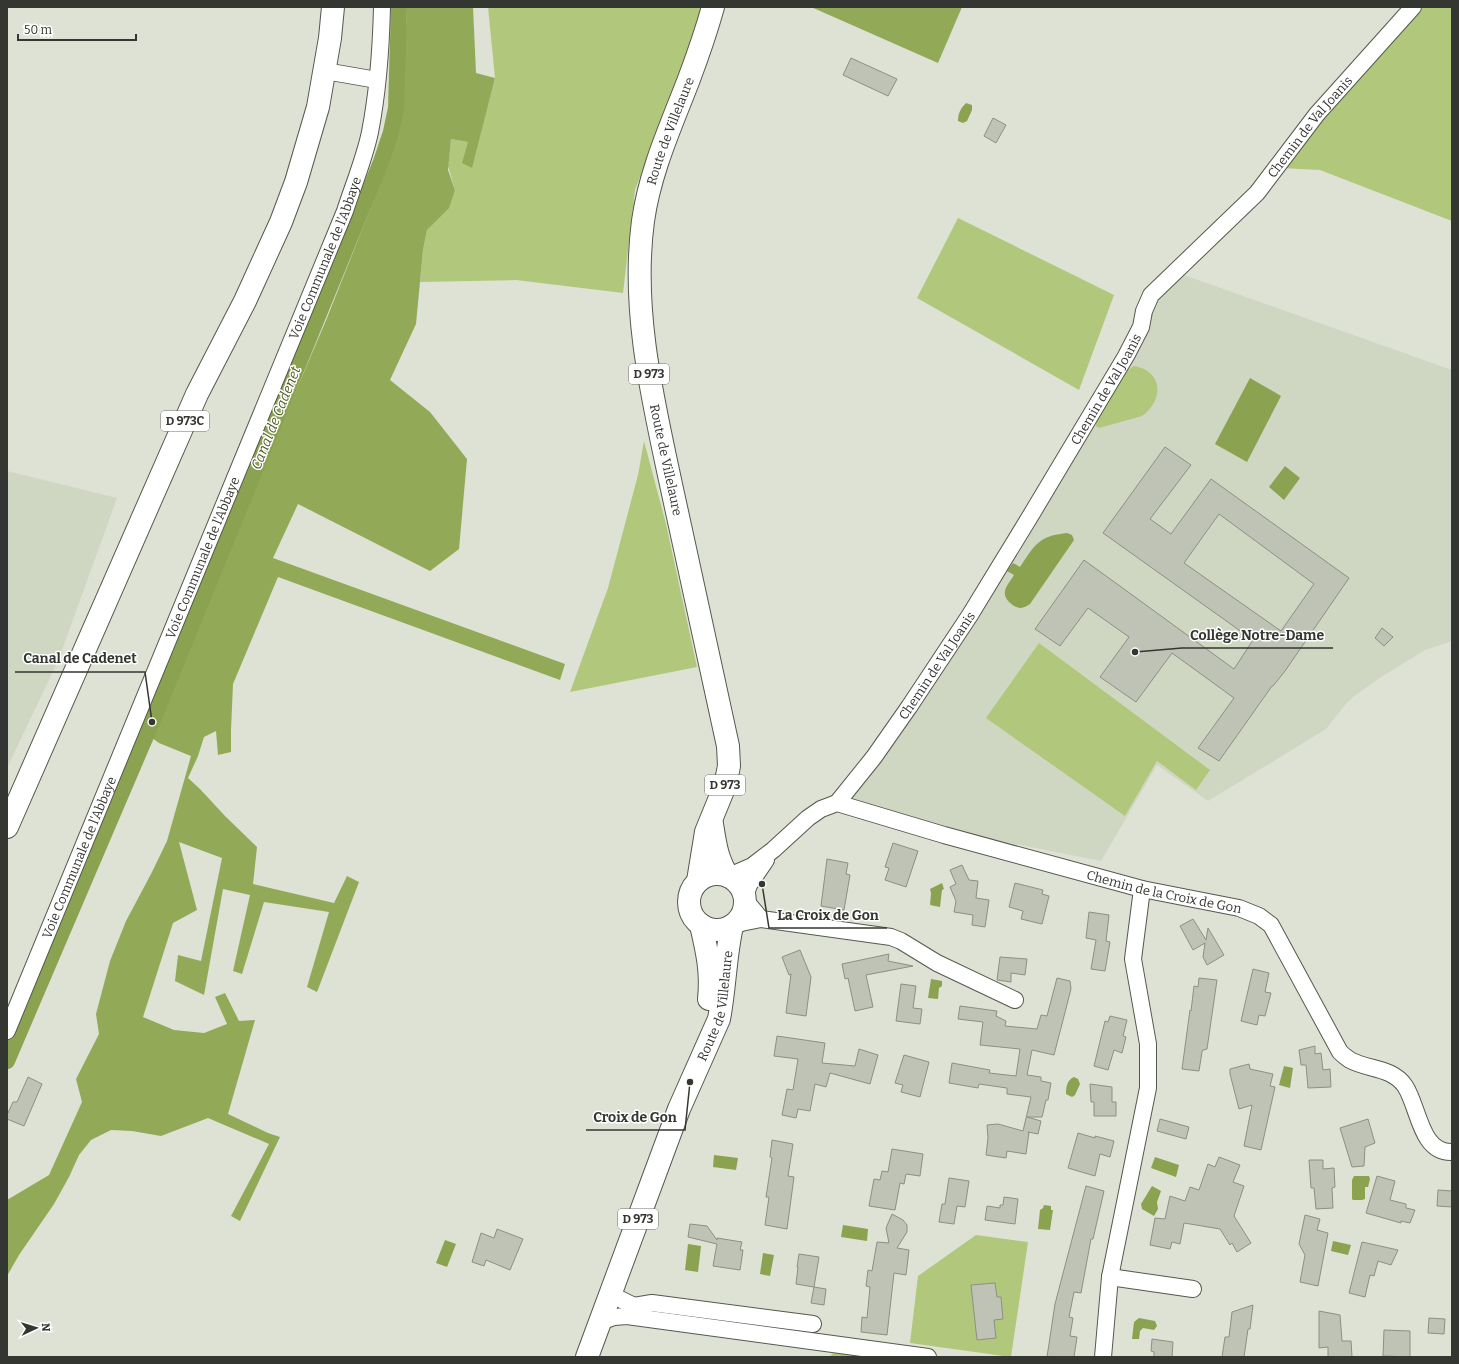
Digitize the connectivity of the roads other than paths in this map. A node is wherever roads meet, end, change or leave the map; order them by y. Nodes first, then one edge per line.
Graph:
1 (333, 7) edge
2 (382, 7) edge
3 (713, 7) edge
4 (1413, 7) edge
5 (325, 71) junction
6 (377, 80) junction
7 (837, 803) junction
8 (711, 821) junction
9 (7, 827) edge
10 (773, 850) junction
11 (729, 876) junction
12 (698, 881) junction
13 (1142, 889) junction
14 (746, 899) junction
15 (761, 919) junction
16 (701, 925) junction
17 (734, 925) junction
18 (1016, 1000) dead end
19 (7, 1031) edge
20 (690, 1082) junction
21 (1452, 1152) edge
22 (1110, 1278) junction
23 (1193, 1288) dead end
24 (610, 1294) junction
25 (634, 1306) junction
26 (650, 1319) junction
27 (600, 1322) junction
28 (813, 1324) dead end
29 (818, 1349) edge
30 (870, 1353) edge
31 (587, 1357) edge
32 (928, 1357) edge
33 (1103, 1357) edge

1 - 5 main road, D 973C
2 - 6 street, Voie Communale de l'Abbaye
3 - 8 main road, Route de Villelaure / D 973
4 - 7 street, Chemin de Val Joanis
5 - 6 street
5 - 9 main road, D 973C
6 - 19 street, Voie Communale de l'Abbaye
7 - 10 street
7 - 13 street, Chemin de la Croix de Gon
8 - 11 main road
8 - 12 main road, Route de Villelaure / D 973
10 - 11 street
10 - 14 street
11 - 12 main road
11 - 14 main road
12 - 16 main road
13 - 21 street, Chemin de la Croix de Gon
13 - 22 street
14 - 15 street
14 - 17 main road
15 - 17 street
15 - 18 street
16 - 17 main road
16 - 20 main road, Route de Villelaure / D 973
17 - 20 main road, Route de Villelaure / D 973
20 - 24 main road, Route de Villelaure / D 973
22 - 23 street
22 - 33 street
24 - 25 street
24 - 27 main road, Route de Villelaure / D 973
25 - 26 street
25 - 28 street
26 - 27 street
26 - 29 street
27 - 31 main road, Route de Villelaure / D 973
29 - 30 street
30 - 32 street

